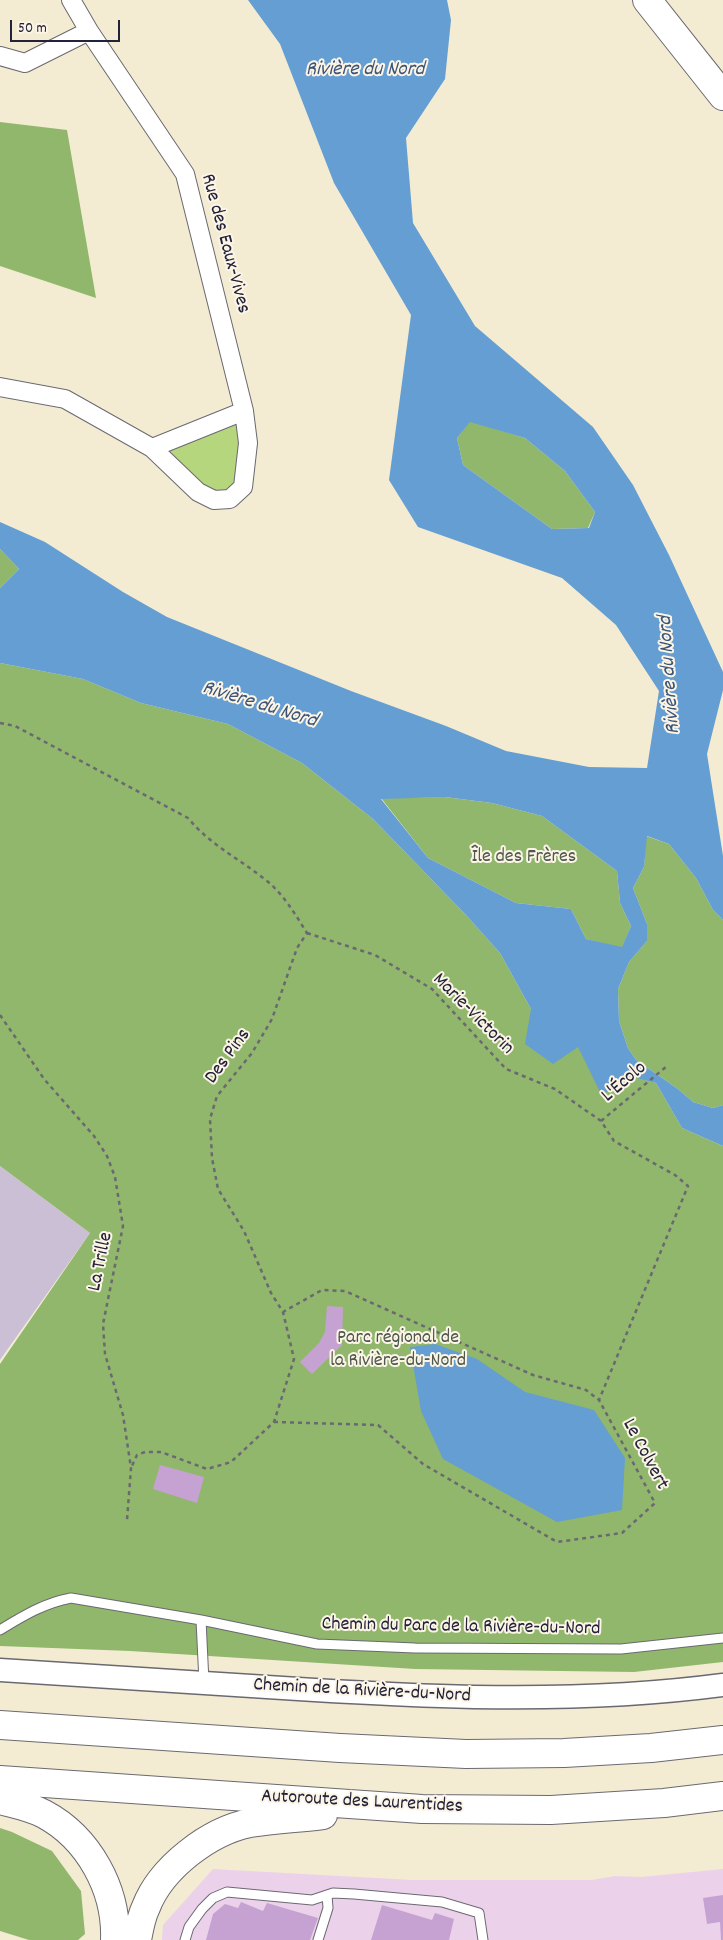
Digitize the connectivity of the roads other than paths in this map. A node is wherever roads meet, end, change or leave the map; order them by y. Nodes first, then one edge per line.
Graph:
1 (70, 0) edge
2 (647, 0) edge
3 (89, 31) junction
4 (0, 56) edge
5 (723, 96) edge
6 (0, 387) edge
7 (244, 411) junction
8 (152, 448) junction
9 (201, 1620) junction
10 (0, 1630) edge
11 (723, 1638) edge
12 (0, 1670) edge
13 (204, 1683) junction
14 (723, 1685) edge
15 (0, 1725) edge
16 (723, 1740) edge
17 (0, 1780) edge
18 (723, 1796) edge
19 (0, 1800) edge
20 (391, 1808) junction
21 (327, 1895) junction
22 (115, 1940) edge
23 (137, 1940) edge
24 (185, 1940) edge
25 (318, 1940) edge
26 (483, 1940) edge

1 - 3 street, Rue des Eaux-Vives
2 - 5 highway
3 - 4 street
3 - 7 street, Rue des Eaux-Vives
6 - 8 street, Rue des Eaux-Vives
7 - 8 street
7 - 8 street, Rue des Eaux-Vives
9 - 10 lane, Chemin du Parc de la Rivière-du-Nord
9 - 11 lane, Chemin du Parc de la Rivière-du-Nord
9 - 13 lane
12 - 13 street, Chemin de la Rivière-du-Nord
13 - 14 street, Chemin de la Rivière-du-Nord
15 - 16 highway
17 - 20 highway, Autoroute des Laurentides
18 - 20 highway, Autoroute des Laurentides
19 - 22 highway
20 - 23 highway
21 - 24 lane
21 - 25 lane
21 - 26 lane

